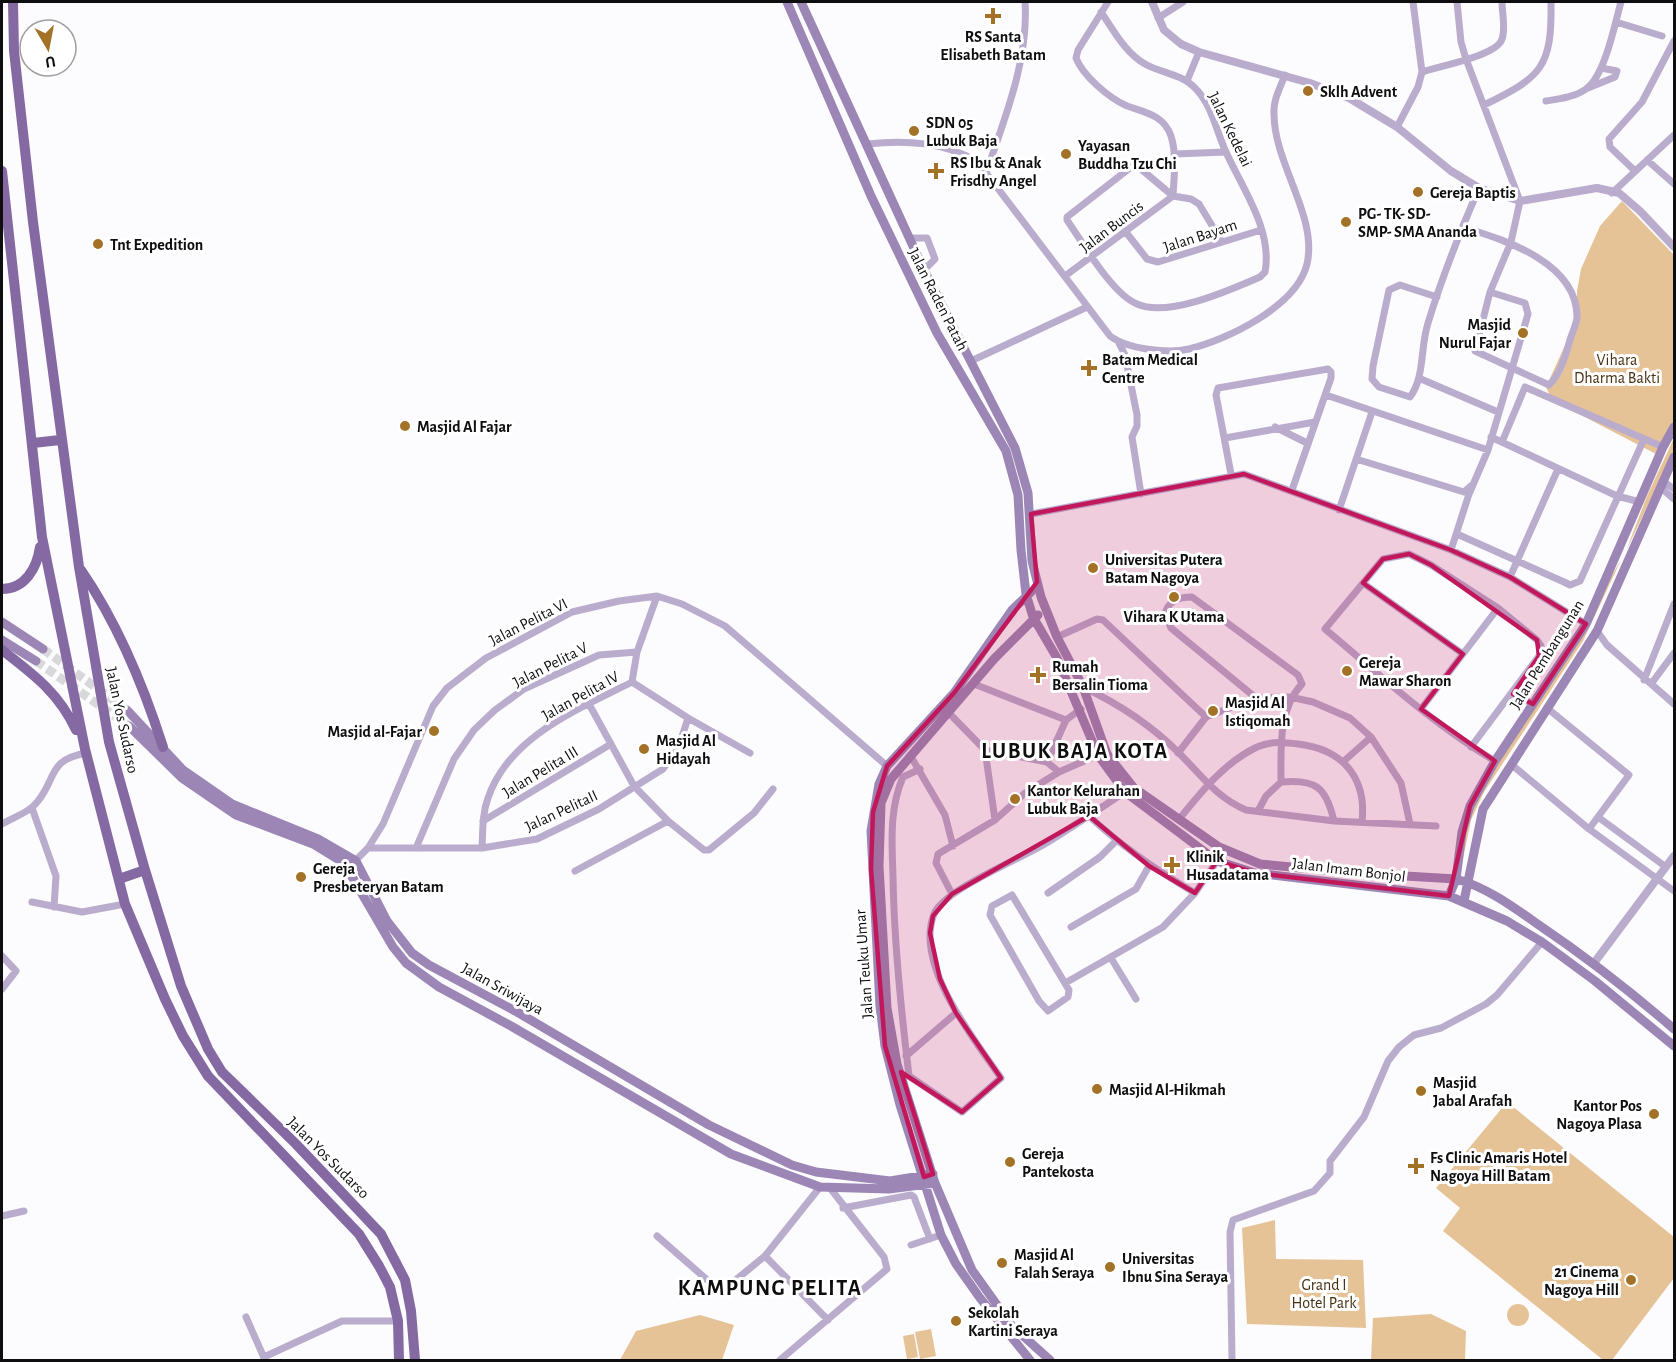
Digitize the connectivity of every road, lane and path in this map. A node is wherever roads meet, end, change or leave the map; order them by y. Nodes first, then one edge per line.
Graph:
1 (14, 2) edge
2 (787, 2) edge
3 (801, 2) edge
4 (1025, 2) edge
5 (1108, 2) edge
6 (1152, 2) edge
7 (1183, 2) edge
8 (1413, 2) edge
9 (1457, 2) edge
10 (1502, 2) edge
11 (1551, 2) edge
12 (1621, 2) edge
13 (1101, 12) junction
14 (1158, 18) junction
15 (1616, 22) junction
16 (1662, 36) dead end
17 (1674, 41) edge
18 (1199, 52) junction
19 (1466, 59) junction
20 (1601, 68) junction
21 (1422, 72) junction
22 (1285, 75) junction
23 (1187, 81) junction
24 (1588, 88) junction
25 (1546, 101) dead end
26 (1484, 105) junction
27 (1396, 127) junction
28 (1674, 135) edge
29 (867, 144) junction
30 (1226, 152) junction
31 (1174, 154) junction
32 (1647, 160) junction
33 (987, 170) junction
34 (2, 171) edge
35 (1634, 171) junction
36 (1674, 184) edge
37 (1479, 188) junction
38 (887, 189) junction
39 (1612, 193) junction
40 (871, 196) junction
41 (1173, 196) junction
42 (1520, 201) junction
43 (1463, 227) junction
44 (1261, 230) junction
45 (1125, 231) junction
46 (909, 238) junction
47 (1222, 242) junction
48 (1510, 242) junction
49 (1674, 247) edge
50 (1092, 256) junction
51 (924, 270) junction
52 (1065, 276) junction
53 (1490, 292) junction
54 (1437, 297) junction
55 (1087, 307) junction
56 (1119, 343) junction
57 (971, 361) junction
58 (1513, 371) junction
59 (1421, 379) junction
60 (1326, 395) junction
61 (1372, 412) junction
62 (1498, 412) junction
63 (1315, 422) junction
64 (1275, 427) junction
65 (1674, 428) edge
66 (1491, 437) junction
67 (1225, 438) junction
68 (60, 440) junction
69 (1644, 440) junction
70 (1502, 442) junction
71 (33, 443) junction
72 (1307, 443) junction
73 (1663, 447) junction
74 (1486, 449) junction
75 (1674, 458) edge
76 (1356, 459) junction
77 (1558, 469) junction
78 (1231, 474) junction
79 (1662, 484) junction
80 (1674, 489) edge
81 (1292, 490) junction
82 (1141, 494) junction
83 (1617, 496) junction
84 (1674, 499) edge
85 (1640, 502) junction
86 (1339, 510) junction
87 (1031, 514) junction
88 (1456, 534) junction
89 (42, 537) junction
90 (1620, 549) junction
91 (1451, 550) junction
92 (1632, 553) junction
93 (1518, 560) junction
94 (79, 567) junction
95 (1510, 577) junction
96 (1363, 583) junction
97 (2, 589) edge
98 (1038, 589) junction
99 (1026, 594) junction
100 (657, 596) junction
101 (1674, 604) edge
102 (1498, 608) junction
103 (1045, 610) junction
104 (1033, 617) junction
105 (2, 622) edge
106 (1586, 624) junction
107 (1597, 632) junction
108 (1057, 637) junction
109 (2, 640) edge
110 (43, 649) tunnel mouth
111 (2, 650) edge
112 (637, 652) junction
113 (1674, 653) edge
114 (1463, 654) junction
115 (36, 661) tunnel mouth
116 (632, 682) junction
117 (1648, 682) junction
118 (974, 684) junction
119 (1083, 687) junction
120 (1513, 694) junction
121 (1290, 697) junction
122 (1256, 698) junction
123 (589, 704) junction
124 (1533, 704) junction
125 (1674, 704) edge
126 (1547, 708) junction
127 (1081, 709) junction
128 (1421, 709) junction
129 (127, 710) tunnel mouth
130 (948, 712) junction
131 (1206, 717) junction
132 (688, 718) junction
133 (1066, 720) junction
134 (129, 726) tunnel mouth
135 (1371, 737) junction
136 (1281, 742) junction
137 (611, 744) junction
138 (164, 747) junction
139 (1471, 747) junction
140 (985, 750) junction
141 (85, 751) junction
142 (750, 753) dead end
143 (1178, 753) junction
144 (910, 755) junction
145 (1098, 755) junction
146 (1344, 761) junction
147 (1495, 761) junction
148 (1047, 762) junction
149 (1512, 765) junction
150 (887, 766) junction
151 (920, 769) junction
152 (1059, 772) junction
153 (1281, 782) junction
154 (1207, 785) junction
155 (634, 786) junction
156 (773, 789) dead end
157 (1125, 792) junction
158 (32, 808) junction
159 (1258, 812) junction
160 (1089, 816) junction
161 (1598, 817) junction
162 (1180, 818) junction
163 (995, 820) junction
164 (483, 821) junction
165 (668, 821) junction
166 (1334, 821) junction
167 (1362, 822) junction
168 (2, 824) edge
169 (1410, 824) junction
170 (1436, 826) dead end
171 (1589, 829) junction
172 (1116, 841) junction
173 (953, 846) junction
174 (368, 848) junction
175 (416, 848) junction
176 (482, 848) junction
177 (1674, 856) edge
178 (356, 861) junction
179 (1217, 861) junction
180 (1149, 866) junction
181 (1666, 867) junction
182 (348, 868) junction
183 (145, 870) junction
184 (575, 871) dead end
185 (118, 879) junction
186 (1456, 879) junction
187 (1657, 879) junction
188 (1470, 883) junction
189 (1674, 891) edge
190 (1048, 893) dead end
191 (1195, 893) junction
192 (952, 894) junction
193 (1449, 896) junction
194 (32, 902) dead end
195 (1464, 902) junction
196 (126, 904) junction
197 (54, 907) junction
198 (1071, 927) dead end
199 (1542, 942) junction
200 (2, 956) edge
201 (1111, 958) junction
202 (1594, 963) junction
203 (1066, 982) junction
204 (2, 988) edge
205 (1631, 992) junction
206 (1136, 999) dead end
207 (1622, 1003) junction
208 (956, 1013) junction
209 (1674, 1029) edge
210 (559, 1036) junction
211 (1674, 1046) edge
212 (551, 1050) junction
213 (906, 1056) junction
214 (905, 1076) junction
215 (709, 1125) junction
216 (702, 1136) junction
217 (929, 1180) junction
218 (825, 1187) junction
219 (843, 1208) junction
220 (24, 1211) dead end
221 (2, 1216) edge
222 (941, 1235) junction
223 (657, 1236) dead end
224 (930, 1239) junction
225 (911, 1245) dead end
226 (765, 1256) junction
227 (246, 1317) dead end
228 (828, 1320) junction
229 (398, 1321) junction
230 (265, 1359) edge
231 (399, 1360) edge
232 (415, 1360) edge
233 (780, 1360) edge
234 (1030, 1360) edge
235 (1050, 1360) edge
236 (1233, 1360) edge

1 - 68 main road, Jalan Yos Sudarso
2 - 40 main road, Jalan Raden Patah
3 - 29 main road, Jalan Raden Patah
4 - 33 street
5 - 13 street
6 - 14 street
7 - 14 street
8 - 21 street
9 - 19 street
10 - 19 street
11 - 26 street
12 - 15 street
13 - 23 street, Jalan Kedelai
13 - 31 street
14 - 18 street
15 - 16 street
15 - 20 street
17 - 35 street
18 - 22 street
18 - 23 street
19 - 21 street
19 - 26 street
20 - 24 street
20 - 24 street
21 - 27 street
22 - 27 street
22 - 56 street
23 - 30 street, Jalan Kedelai
24 - 25 street
26 - 42 street
27 - 37 street
28 - 32 street
29 - 33 street
29 - 38 main road, Jalan Raden Patah
30 - 31 street
30 - 44 street, Jalan Kedelai
31 - 41 street
32 - 35 street
32 - 36 street
33 - 52 street
34 - 71 main road, Jalan Yos Sudarso
35 - 39 street
37 - 42 street
37 - 43 street
38 - 40 main road
38 - 46 main road, Jalan Raden Patah
39 - 42 street
39 - 49 street
40 - 99 main road, Jalan Raden Patah
41 - 45 street, Jalan Buncis
41 - 47 street
41 - 50 street
42 - 48 street
43 - 48 street
43 - 54 street
44 - 47 street, Jalan Bayam
44 - 50 street, Jalan Kedelai
45 - 47 street, Jalan Bayam
45 - 50 street, Jalan Buncis
46 - 51 main road, Jalan Raden Patah
46 - 51 street
48 - 53 street
48 - 58 street
50 - 52 street, Jalan Buncis
51 - 57 main road, Jalan Raden Patah
52 - 55 street
53 - 58 street
53 - 58 street
54 - 59 street
54 - 59 street
55 - 56 street
55 - 57 street
56 - 82 street
57 - 87 main road, Jalan Raden Patah
58 - 62 street
59 - 62 street
60 - 61 street
60 - 63 street
60 - 67 street
61 - 74 street
61 - 76 street
62 - 66 street
63 - 64 street
63 - 72 street
64 - 67 street
64 - 72 street
65 - 73 main road, Jalan Pembangunan
66 - 70 street
66 - 74 street
67 - 78 street
68 - 71 main road
68 - 94 main road, Jalan Yos Sudarso
69 - 70 street
69 - 73 street
69 - 83 street
70 - 77 street
71 - 89 main road, Jalan Yos Sudarso
72 - 81 street
73 - 85 main road, Jalan Pembangunan
74 - 76 street
74 - 88 street
75 - 79 main road, Jalan Pembangunan
76 - 86 street
77 - 83 street
77 - 93 street
78 - 81 street
78 - 82 street
79 - 80 street
79 - 84 street
79 - 92 main road, Jalan Pembangunan
81 - 86 street
82 - 87 street
83 - 85 street
83 - 93 street
85 - 90 main road, Jalan Pembangunan
86 - 91 street
87 - 98 main road, Jalan Raden Patah
88 - 91 street
88 - 93 street
89 - 97 main road
89 - 141 main road, Jalan Yos Sudarso
90 - 92 main road
90 - 106 main road, Jalan Pembangunan
91 - 95 street
92 - 107 main road, Jalan Pembangunan
93 - 95 street
94 - 138 main road
94 - 183 main road, Jalan Yos Sudarso
95 - 106 street
96 - 102 street
96 - 114 street
96 - 128 street
98 - 99 main road, Jalan Teuku Umar
98 - 103 main road, Jalan Raden Patah
99 - 104 main road, Jalan Raden Patah
99 - 150 main road, Jalan Teuku Umar
100 - 112 street
100 - 150 street, Jalan Pelita VI
100 - 174 street, Jalan Pelita VI
101 - 117 street
102 - 114 street
102 - 120 street
103 - 104 main road, Jalan Teuku Umar
103 - 108 main road, Jalan Imam Bonjol
104 - 118 main road, Jalan Teuku Umar
104 - 127 main road, Jalan Imam Bonjol
105 - 110 main road
106 - 124 main road, Jalan Pembangunan
107 - 117 street
107 - 126 main road, Jalan Pembangunan
108 - 119 main road, Jalan Imam Bonjol
108 - 131 street
109 - 115 main road
111 - 141 main road
112 - 116 street
112 - 175 street, Jalan Pelita V
113 - 117 street
114 - 128 street
116 - 123 street, Jalan Pelita IV
116 - 132 street, Jalan Pelita IV
117 - 125 street
118 - 130 main road, Jalan Teuku Umar
118 - 133 street
119 - 143 street
119 - 162 main road, Jalan Imam Bonjol
120 - 124 street
120 - 139 street
121 - 122 street
121 - 122 street
121 - 135 street
121 - 136 street
122 - 131 street
123 - 137 street
123 - 164 street, Jalan Pelita IV
124 - 147 main road, Jalan Pembangunan
126 - 149 main road, Jalan Pembangunan
126 - 161 street
127 - 133 street
127 - 145 main road, Jalan Imam Bonjol
128 - 139 street
129 - 138 main road
130 - 140 street
130 - 144 main road, Jalan Teuku Umar
131 - 143 street
132 - 142 street, Jalan Pelita IV
132 - 155 street, Jalan PelitaII
133 - 148 street
134 - 182 main road, Jalan Sriwijaya
135 - 146 street
135 - 169 street
136 - 146 street
136 - 153 street
136 - 154 street
137 - 155 street
137 - 164 street, Jalan Pelita III
138 - 178 main road
139 - 147 street
140 - 148 street
140 - 163 street
141 - 158 street
141 - 185 main road, Jalan Yos Sudarso
143 - 154 street
144 - 151 street
144 - 214 main road, Jalan Teuku Umar
145 - 152 street
145 - 157 main road, Jalan Imam Bonjol
146 - 167 street
147 - 186 main road, Jalan Pembangunan
148 - 152 street
149 - 171 street
149 - 188 main road, Jalan Pembangunan
150 - 217 main road, Jalan Teuku Umar
151 - 173 street
151 - 213 street
152 - 163 street
153 - 159 street
153 - 166 street
154 - 159 street
154 - 162 street
155 - 165 street
155 - 176 street, Jalan PelitaII
156 - 165 street
157 - 160 street
157 - 179 main road, Jalan Imam Bonjol
158 - 168 street
158 - 197 street
159 - 166 street
160 - 172 street
160 - 192 street
161 - 171 street
161 - 181 street
162 - 186 main road, Jalan Imam Bonjol
163 - 173 street
164 - 176 street, Jalan Pelita IV
165 - 184 street
166 - 167 street
167 - 169 street
169 - 170 street
171 - 187 street
172 - 180 street
172 - 190 street
173 - 192 street
174 - 175 street, Jalan PelitaII
174 - 178 street, Jalan Pelita VI
175 - 176 street, Jalan PelitaII
177 - 181 street
178 - 182 street, Jalan Pelita VI
178 - 210 main road, Jalan Sriwijaya
179 - 191 street
179 - 193 main road, Jalan Imam Bonjol
180 - 191 street
180 - 198 street
181 - 187 street
182 - 212 main road, Jalan Sriwijaya
183 - 185 main road
183 - 232 main road, Jalan Yos Sudarso
185 - 196 main road, Jalan Yos Sudarso
186 - 188 main road, Jalan Imam Bonjol
186 - 193 main road, Jalan Pembangunan
187 - 189 street
187 - 202 street
188 - 195 main road, Jalan Pembangunan
188 - 202 main road, Jalan Imam Bonjol
191 - 201 street
192 - 208 street
193 - 195 main road, Jalan Imam Bonjol
194 - 197 street
195 - 199 main road, Jalan Imam Bonjol
196 - 197 street
196 - 229 main road, Jalan Yos Sudarso
199 - 207 main road, Jalan Imam Bonjol
199 - 236 street
200 - 204 street
201 - 203 street
201 - 206 street
202 - 205 main road, Jalan Imam Bonjol
203 - 203 street
205 - 207 main road
205 - 209 main road, Jalan Imam Bonjol
207 - 211 main road, Jalan Imam Bonjol
208 - 213 street
208 - 214 street
210 - 212 main road
210 - 215 main road, Jalan Sriwijaya
212 - 216 main road, Jalan Sriwijaya
213 - 214 street
214 - 217 main road, Jalan Teuku Umar
215 - 216 main road
215 - 217 main road, Jalan Sriwijaya
216 - 218 main road, Jalan Sriwijaya
217 - 218 main road, Jalan Sriwijaya
217 - 222 main road, Jalan Teuku Umar
217 - 235 main road, Jalan Teuku Umar
218 - 219 street
218 - 226 street
219 - 224 street
219 - 228 street
220 - 221 street
222 - 224 street
222 - 234 main road, Jalan Teuku Umar
223 - 226 street
224 - 225 street
226 - 228 street
227 - 230 street
228 - 233 street
229 - 230 street
229 - 231 main road, Jalan Yos Sudarso

